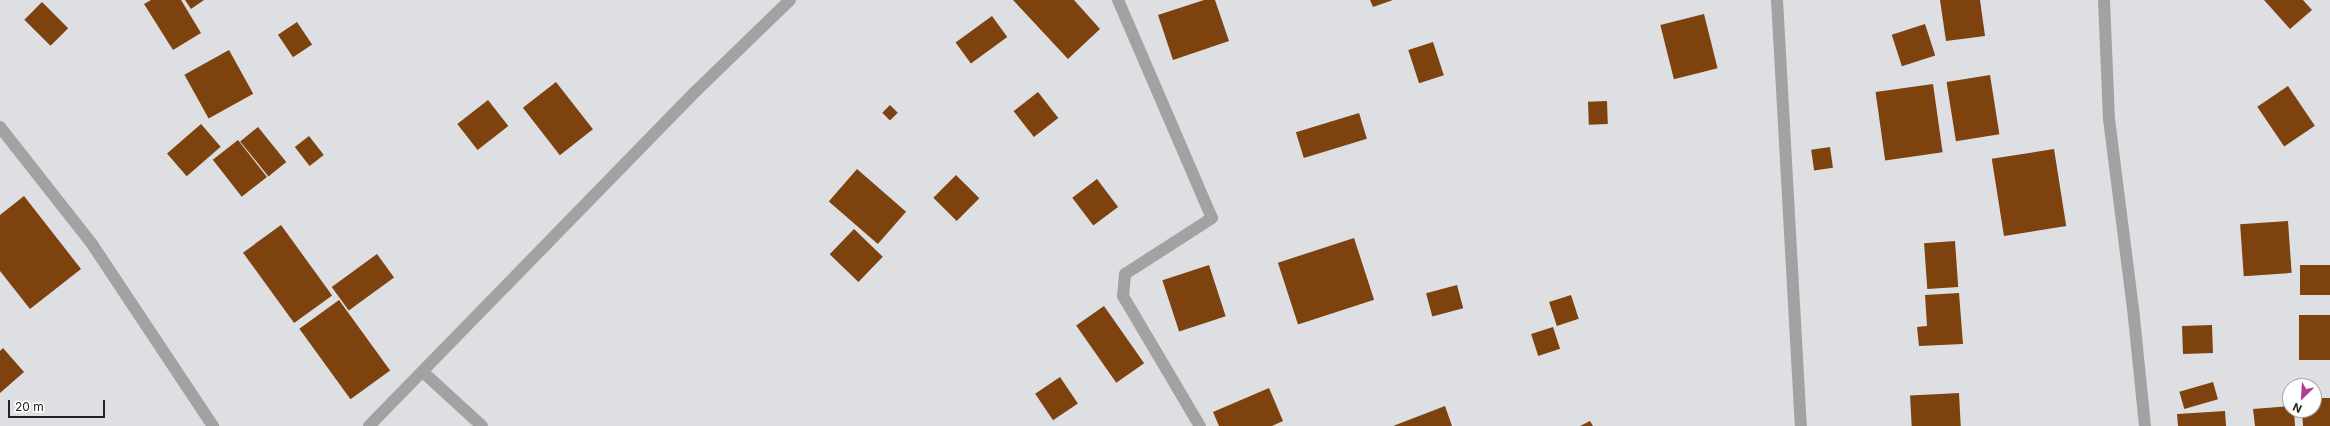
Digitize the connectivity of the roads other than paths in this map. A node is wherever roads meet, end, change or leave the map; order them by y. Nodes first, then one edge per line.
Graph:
1 (790, 0) edge
2 (1118, 0) edge
3 (1777, 0) edge
4 (2104, 0) edge
5 (0, 127) edge
6 (423, 372) junction
7 (213, 426) edge
8 (369, 426) edge
9 (482, 426) edge
10 (1200, 426) edge
11 (1801, 426) edge
12 (2145, 426) edge

1 - 6 street
2 - 10 street
3 - 11 street
4 - 12 street
5 - 7 street
6 - 8 street
6 - 9 street

